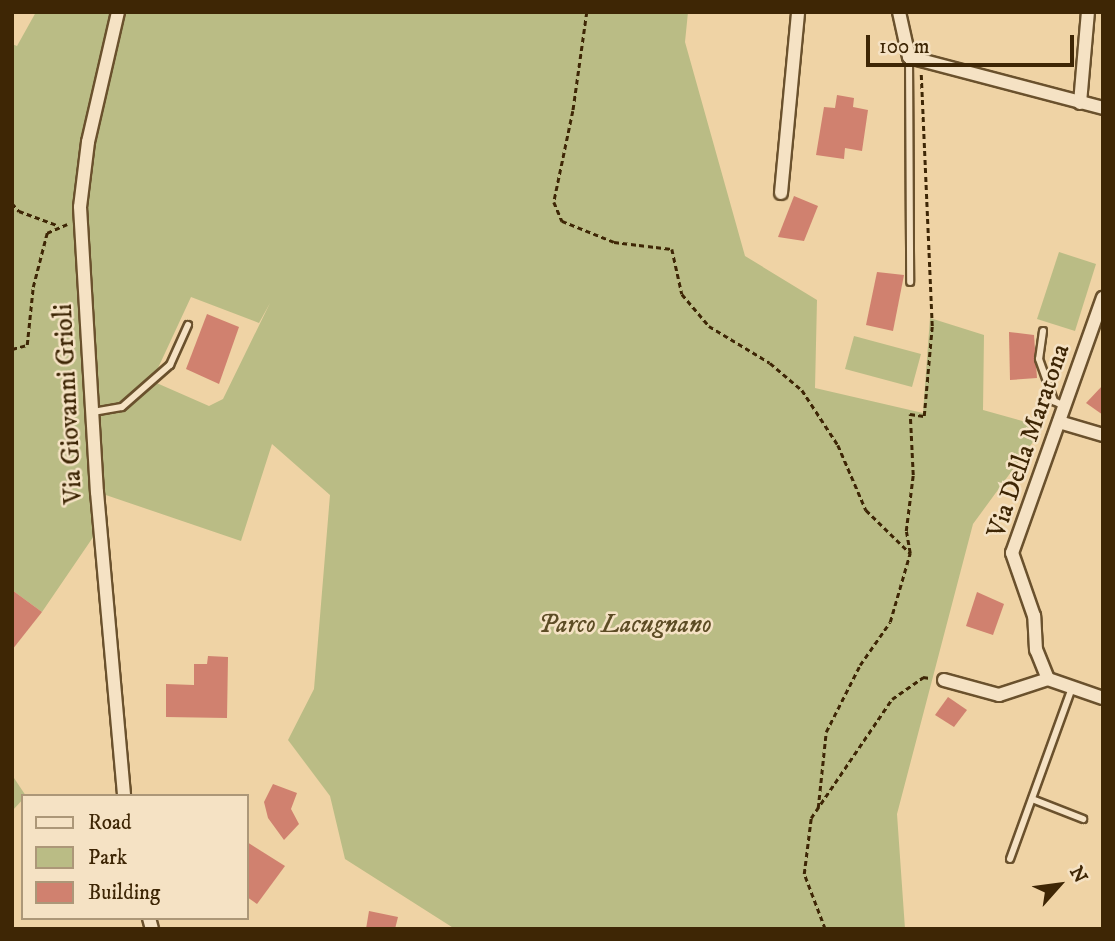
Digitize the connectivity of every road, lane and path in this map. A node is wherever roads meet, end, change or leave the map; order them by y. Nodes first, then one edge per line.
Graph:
1 (118, 12) edge
2 (587, 12) edge
3 (798, 12) edge
4 (899, 12) edge
5 (1088, 12) edge
6 (909, 57) junction
7 (923, 63) junction
8 (1080, 103) junction
9 (1103, 108) edge
10 (781, 193) dead end
11 (12, 203) edge
12 (81, 222) junction
13 (57, 225) junction
14 (910, 282) dead end
15 (1103, 298) edge
16 (188, 325) dead end
17 (1044, 331) dead end
18 (12, 349) edge
19 (1064, 406) junction
20 (91, 412) junction
21 (1059, 422) junction
22 (1103, 435) edge
23 (910, 553) junction
24 (1048, 679) junction
25 (944, 680) joint
26 (1072, 688) junction
27 (1103, 698) edge
28 (124, 794) edge
29 (1032, 799) junction
30 (818, 808) junction
31 (1083, 819) dead end
32 (1010, 859) dead end
33 (825, 929) edge

1 - 12 street, Via Giovanni Grioli
2 - 23 path
3 - 10 street
4 - 6 street
5 - 8 street
6 - 7 street
6 - 14 lane
7 - 8 street
7 - 23 path
8 - 9 street
11 - 13 path
12 - 13 path
12 - 20 street, Via Giovanni Grioli
13 - 18 path
15 - 19 street, Via Della Maratona
16 - 20 lane
17 - 19 lane
19 - 21 street, Via Della Maratona
20 - 28 street, Via Giovanni Grioli
21 - 22 street
21 - 24 street, Via Della Maratona
23 - 30 path
24 - 25 street
24 - 26 street
25 - 30 path
26 - 27 street
26 - 29 lane
29 - 31 lane
29 - 32 lane
30 - 33 path

